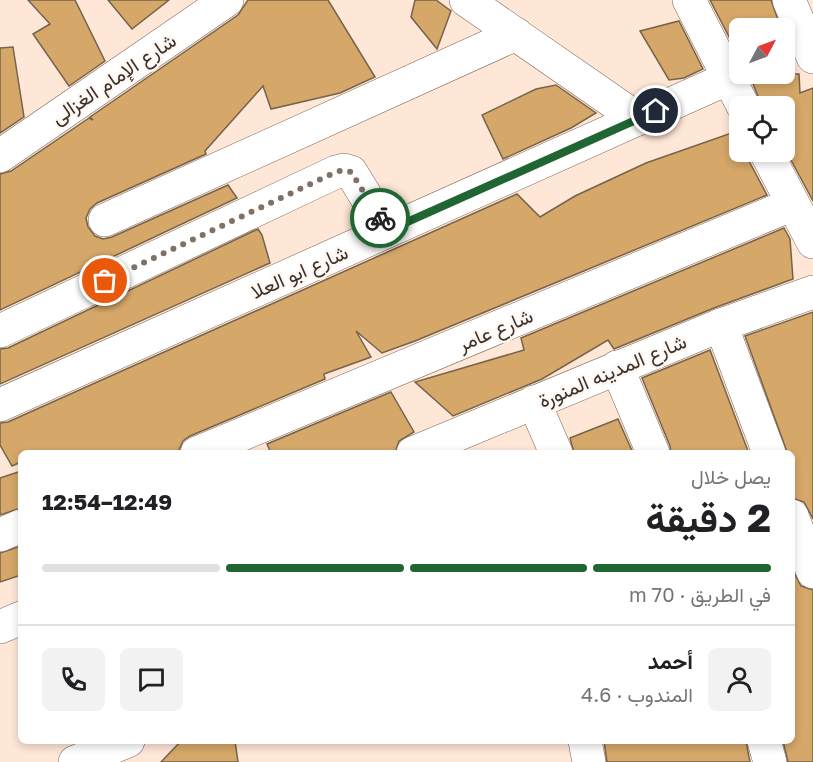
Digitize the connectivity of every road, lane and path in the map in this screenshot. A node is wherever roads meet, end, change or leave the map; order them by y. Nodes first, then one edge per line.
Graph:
1 (227, 0) edge
2 (466, 0) edge
3 (688, 0) edge
4 (789, 0) edge
5 (516, 34) junction
6 (813, 57) edge
7 (729, 78) joint
8 (638, 119) junction
9 (0, 156) edge
10 (771, 162) edge
11 (793, 204) junction
12 (105, 220) dead end
13 (387, 231) junction
14 (813, 242) edge
15 (813, 292) edge
16 (721, 325) junction
17 (0, 331) edge
18 (617, 368) junction
19 (534, 402) junction
20 (0, 405) edge
21 (204, 450) edge
22 (420, 450) edge
23 (555, 450) edge
24 (652, 450) edge
25 (768, 450) edge
26 (795, 524) edge
27 (18, 527) edge
28 (0, 535) edge
29 (813, 572) edge
30 (18, 619) edge
31 (0, 627) edge
32 (120, 744) edge
33 (586, 744) edge
34 (765, 744) edge
35 (75, 762) edge
36 (589, 762) edge
37 (770, 762) edge

1 - 9 street, شارع الإمام الغزالى
2 - 5 street
3 - 7 street
4 - 6 street
5 - 8 street
5 - 12 street
7 - 8 street, شارع ابو العلا
8 - 13 street, شارع ابو العلا
10 - 11 street
11 - 14 street
11 - 21 street, شارع عامر
13 - 17 street
13 - 20 street, شارع ابو العلا
15 - 16 street, شارع المدينه المنورة
16 - 18 street, شارع المدينه المنورة
16 - 25 street
18 - 19 street, شارع المدينه المنورة
18 - 24 street
19 - 22 street, شارع المدينه المنورة
19 - 23 street
26 - 29 street
27 - 28 street
30 - 31 street
32 - 35 street
33 - 36 street
34 - 37 street

